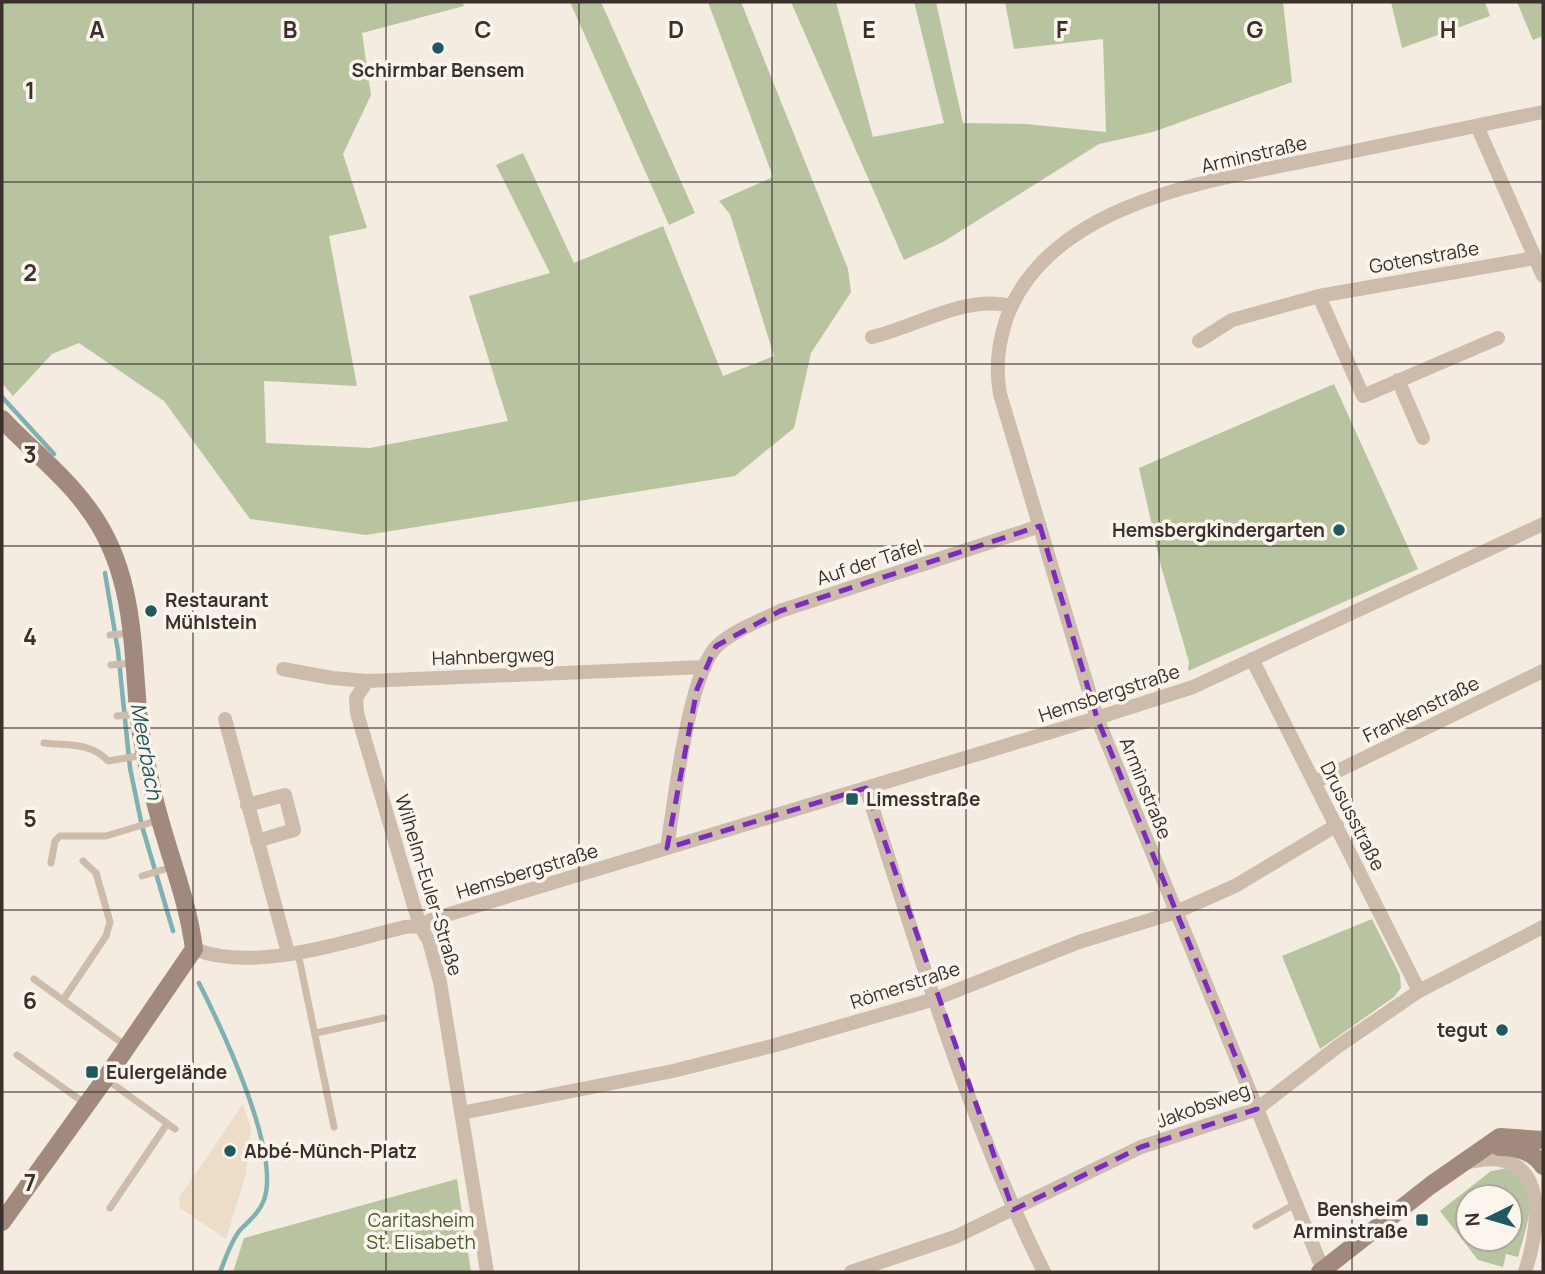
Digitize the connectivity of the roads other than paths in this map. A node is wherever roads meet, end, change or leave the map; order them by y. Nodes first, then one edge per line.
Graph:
1 (1543, 112) edge
2 (1477, 126) junction
3 (1535, 258) junction
4 (1543, 276) edge
5 (1319, 296) junction
6 (1012, 306) junction
7 (872, 337) dead end
8 (1498, 338) dead end
9 (1199, 341) dead end
10 (1398, 380) junction
11 (2, 419) edge
12 (1423, 438) dead end
13 (1543, 524) edge
14 (1040, 526) junction
15 (128, 634) junction
16 (110, 635) dead end
17 (1252, 659) junction
18 (130, 663) junction
19 (111, 665) dead end
20 (705, 667) junction
21 (283, 669) dead end
22 (1543, 671) edge
23 (367, 681) junction
24 (134, 714) junction
25 (117, 716) dead end
26 (1097, 718) junction
27 (225, 719) dead end
28 (44, 743) dead end
29 (140, 756) junction
30 (1315, 782) junction
31 (866, 788) junction
32 (247, 804) junction
33 (154, 821) junction
34 (1337, 825) junction
35 (257, 841) junction
36 (667, 849) junction
37 (83, 861) dead end
38 (51, 863) dead end
39 (168, 868) junction
40 (142, 876) dead end
41 (1176, 912) junction
42 (420, 926) junction
43 (1543, 927) edge
44 (194, 949) junction
45 (293, 953) junction
46 (34, 979) dead end
47 (1419, 991) junction
48 (934, 999) junction
49 (63, 1000) junction
50 (384, 1018) dead end
51 (316, 1033) junction
52 (127, 1046) junction
53 (17, 1055) dead end
54 (105, 1079) junction
55 (87, 1104) junction
56 (1257, 1109) junction
57 (461, 1113) junction
58 (334, 1127) dead end
59 (1543, 1140) edge
60 (1486, 1147) junction
61 (1461, 1164) junction
62 (1543, 1166) edge
63 (1296, 1203) junction
64 (110, 1208) dead end
65 (1013, 1210) junction
66 (2, 1222) edge
67 (1255, 1226) dead end
68 (1321, 1271) edge
69 (487, 1272) edge
70 (851, 1272) edge
71 (1044, 1272) edge
72 (1525, 1272) edge

1 - 2 street, Arminstraße
2 - 3 street
2 - 6 street, Arminstraße
3 - 4 street
3 - 5 street, Gotenstraße
5 - 9 street, Gotenstraße
5 - 10 street
6 - 7 street
6 - 14 street, Arminstraße
8 - 10 street
10 - 12 street
11 - 15 street
13 - 17 street, Hemsbergstraße
14 - 20 street, Auf der Tafel
14 - 26 street, Arminstraße
15 - 16 lane
15 - 18 street
17 - 26 street, Hemsbergstraße
17 - 30 street, Drususstraße
18 - 19 lane
18 - 24 street
20 - 23 street, Hahnbergweg
20 - 36 street
21 - 23 street, Hahnbergweg
22 - 30 street, Frankenstraße
23 - 42 street, Wilhelm-Euler-Straße
24 - 25 lane
24 - 29 street
26 - 31 street, Hemsbergstraße
26 - 41 street, Arminstraße
27 - 32 street
28 - 29 lane
29 - 33 street
30 - 34 street, Drususstraße
31 - 36 street, Hemsbergstraße
31 - 48 street
32 - 35 street
32 - 35 street
33 - 38 lane
33 - 39 street
34 - 41 street, Römerstraße
34 - 47 street, Drususstraße
35 - 45 street
36 - 42 street, Hemsbergstraße
37 - 49 lane
39 - 40 lane
39 - 44 street
41 - 48 street, Römerstraße
41 - 56 street, Arminstraße
42 - 45 street, Hemsbergstraße
42 - 57 street, Wilhelm-Euler-Straße
43 - 47 street, Jakobsweg
44 - 45 street, Hemsbergstraße
44 - 52 street
45 - 51 lane
46 - 49 lane
47 - 56 street, Jakobsweg
48 - 57 street, Römerstraße
48 - 65 street
49 - 52 lane
50 - 51 lane
51 - 58 lane
52 - 54 street
53 - 55 lane
54 - 55 street
54 - 64 lane
55 - 66 street
56 - 63 street, Arminstraße
56 - 65 street, Jakobsweg
57 - 69 street, Wilhelm-Euler-Straße
59 - 60 street
60 - 61 street
60 - 62 street
61 - 68 street
61 - 72 street
63 - 67 lane
63 - 68 street, Arminstraße
65 - 70 street, Jakobsweg
65 - 71 street

